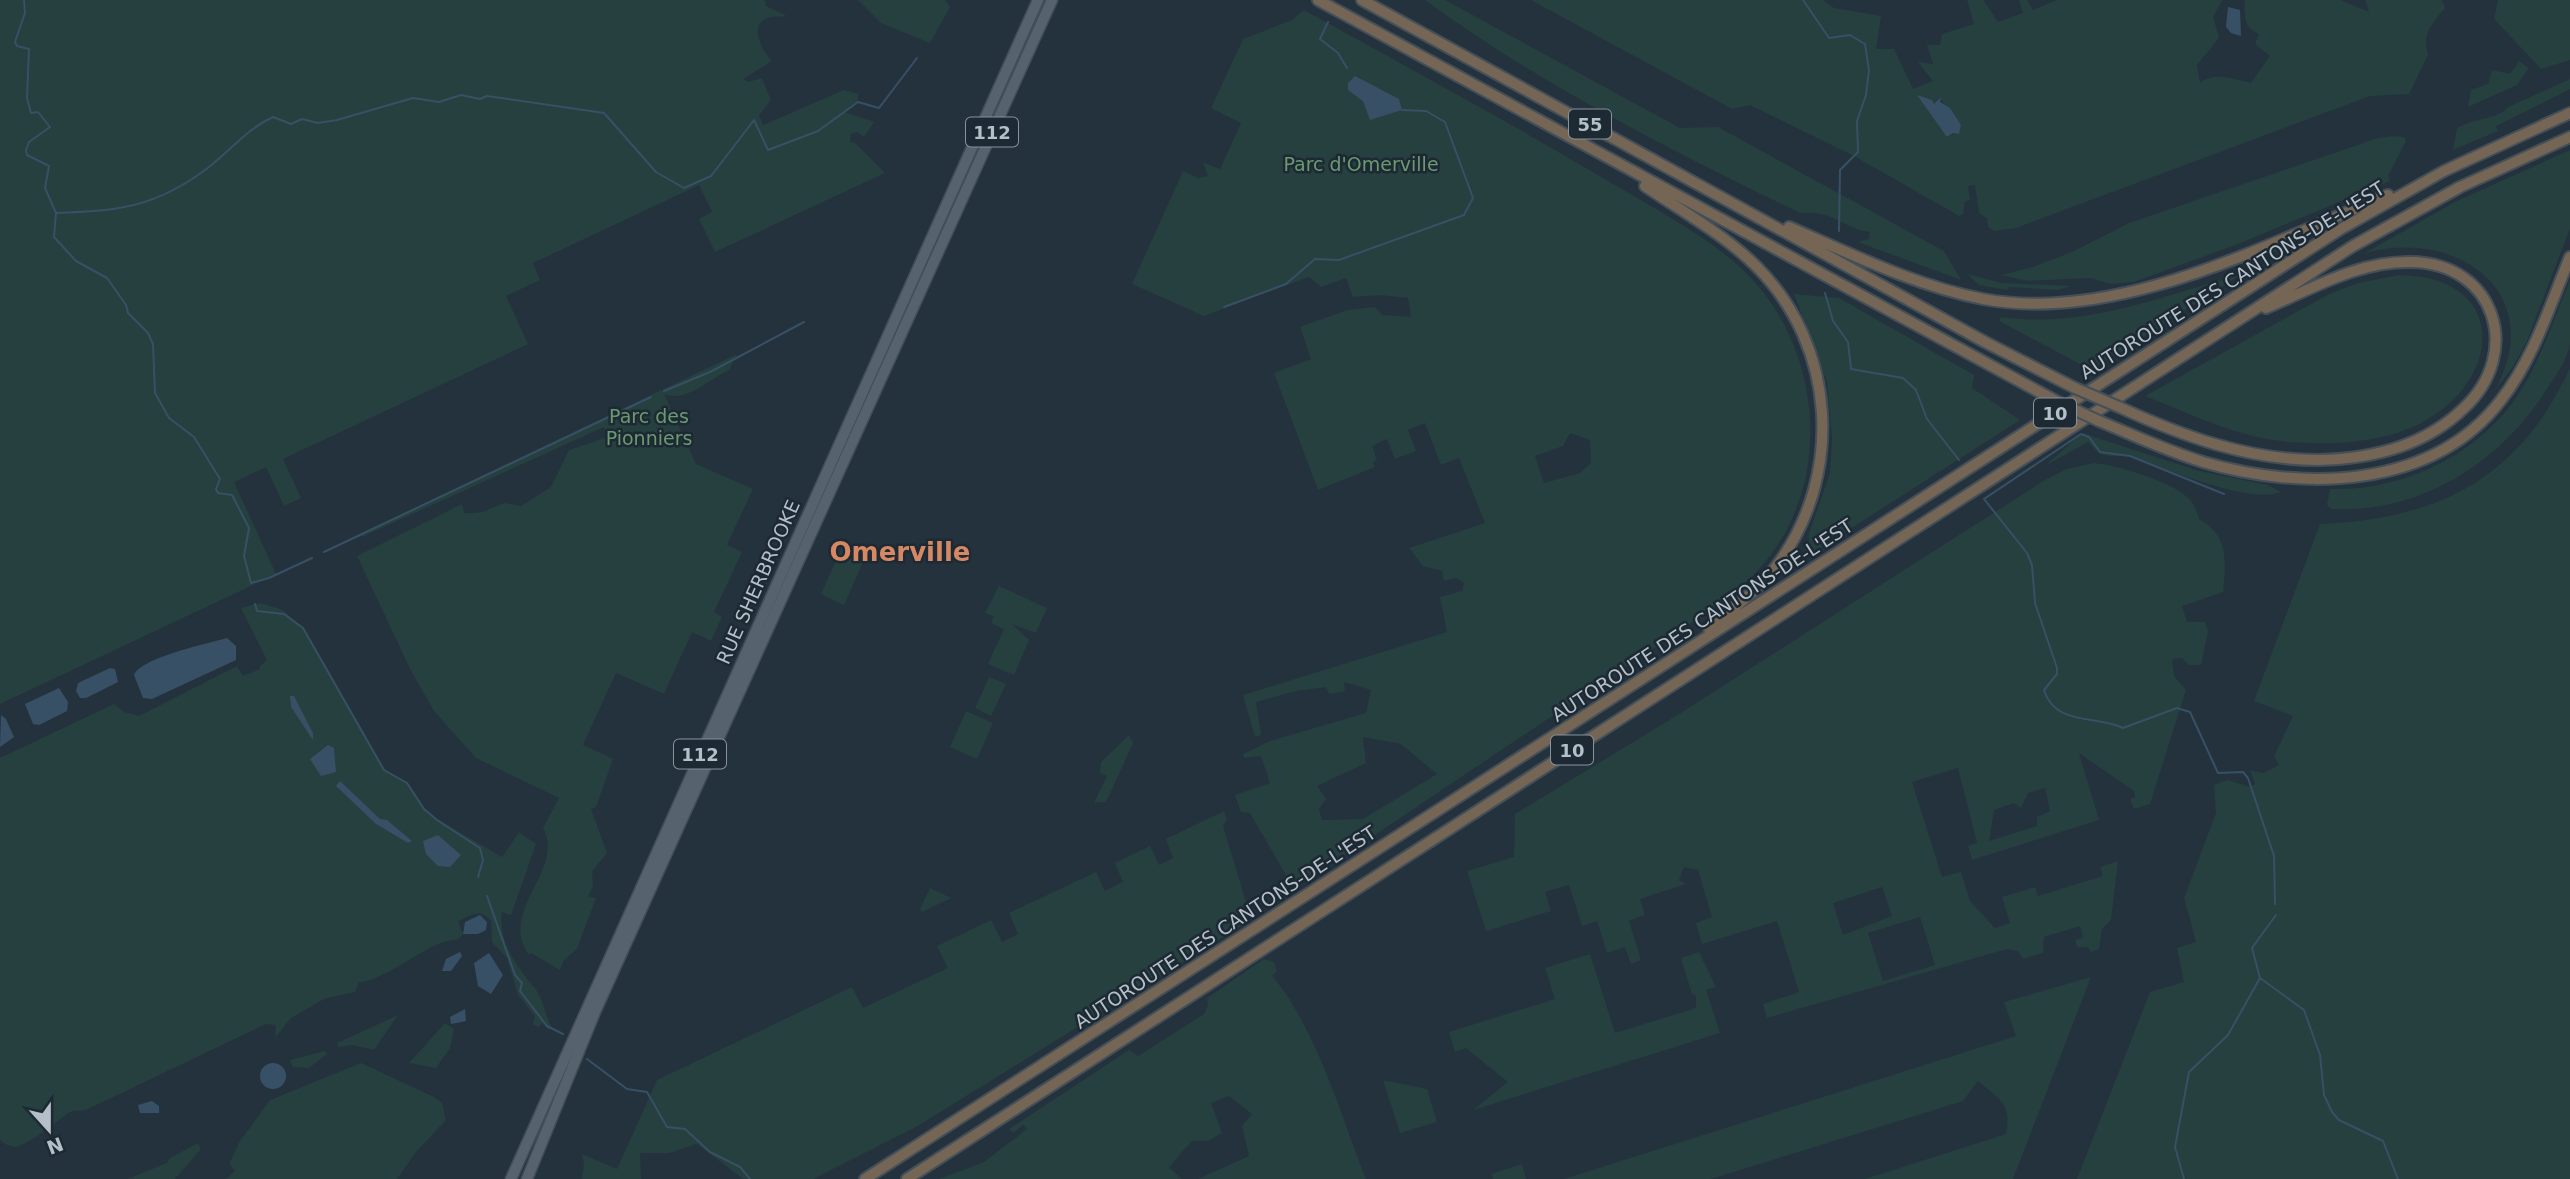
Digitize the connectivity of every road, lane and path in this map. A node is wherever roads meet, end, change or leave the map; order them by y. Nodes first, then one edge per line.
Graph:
1 (1038, 0) edge
2 (1052, 0) edge
3 (1312, 0) edge
4 (1318, 0) edge
5 (1362, 0) edge
6 (1376, 0) edge
7 (1336, 10) junction
8 (1450, 48) junction
9 (2570, 113) edge
10 (2570, 136) edge
11 (1597, 153) junction
12 (2433, 176) junction
13 (1730, 201) junction
14 (2570, 257) edge
15 (2238, 320) junction
16 (1680, 654) junction
17 (866, 1178) edge
18 (511, 1179) edge
19 (527, 1179) edge
20 (906, 1179) edge

1 - 18 main road, RUE SHERBROOKE / 112
2 - 19 main road, RUE SHERBROOKE / 112
3 - 7 highway
4 - 7 highway, 55
5 - 8 highway, 55
6 - 8 highway
7 - 11 highway, 55
8 - 13 highway, 55
9 - 12 highway, AUTOROUTE DES CANTONS-DE-L'EST / 10
10 - 15 highway, AUTOROUTE DES CANTONS-DE-L'EST / 10
11 - 14 highway, bridge
11 - 16 highway
12 - 13 highway
12 - 16 highway, AUTOROUTE DES CANTONS-DE-L'EST / 10
13 - 15 highway, bridge
15 - 20 highway, AUTOROUTE DES CANTONS-DE-L'EST / 10
16 - 17 highway, AUTOROUTE DES CANTONS-DE-L'EST / 10

